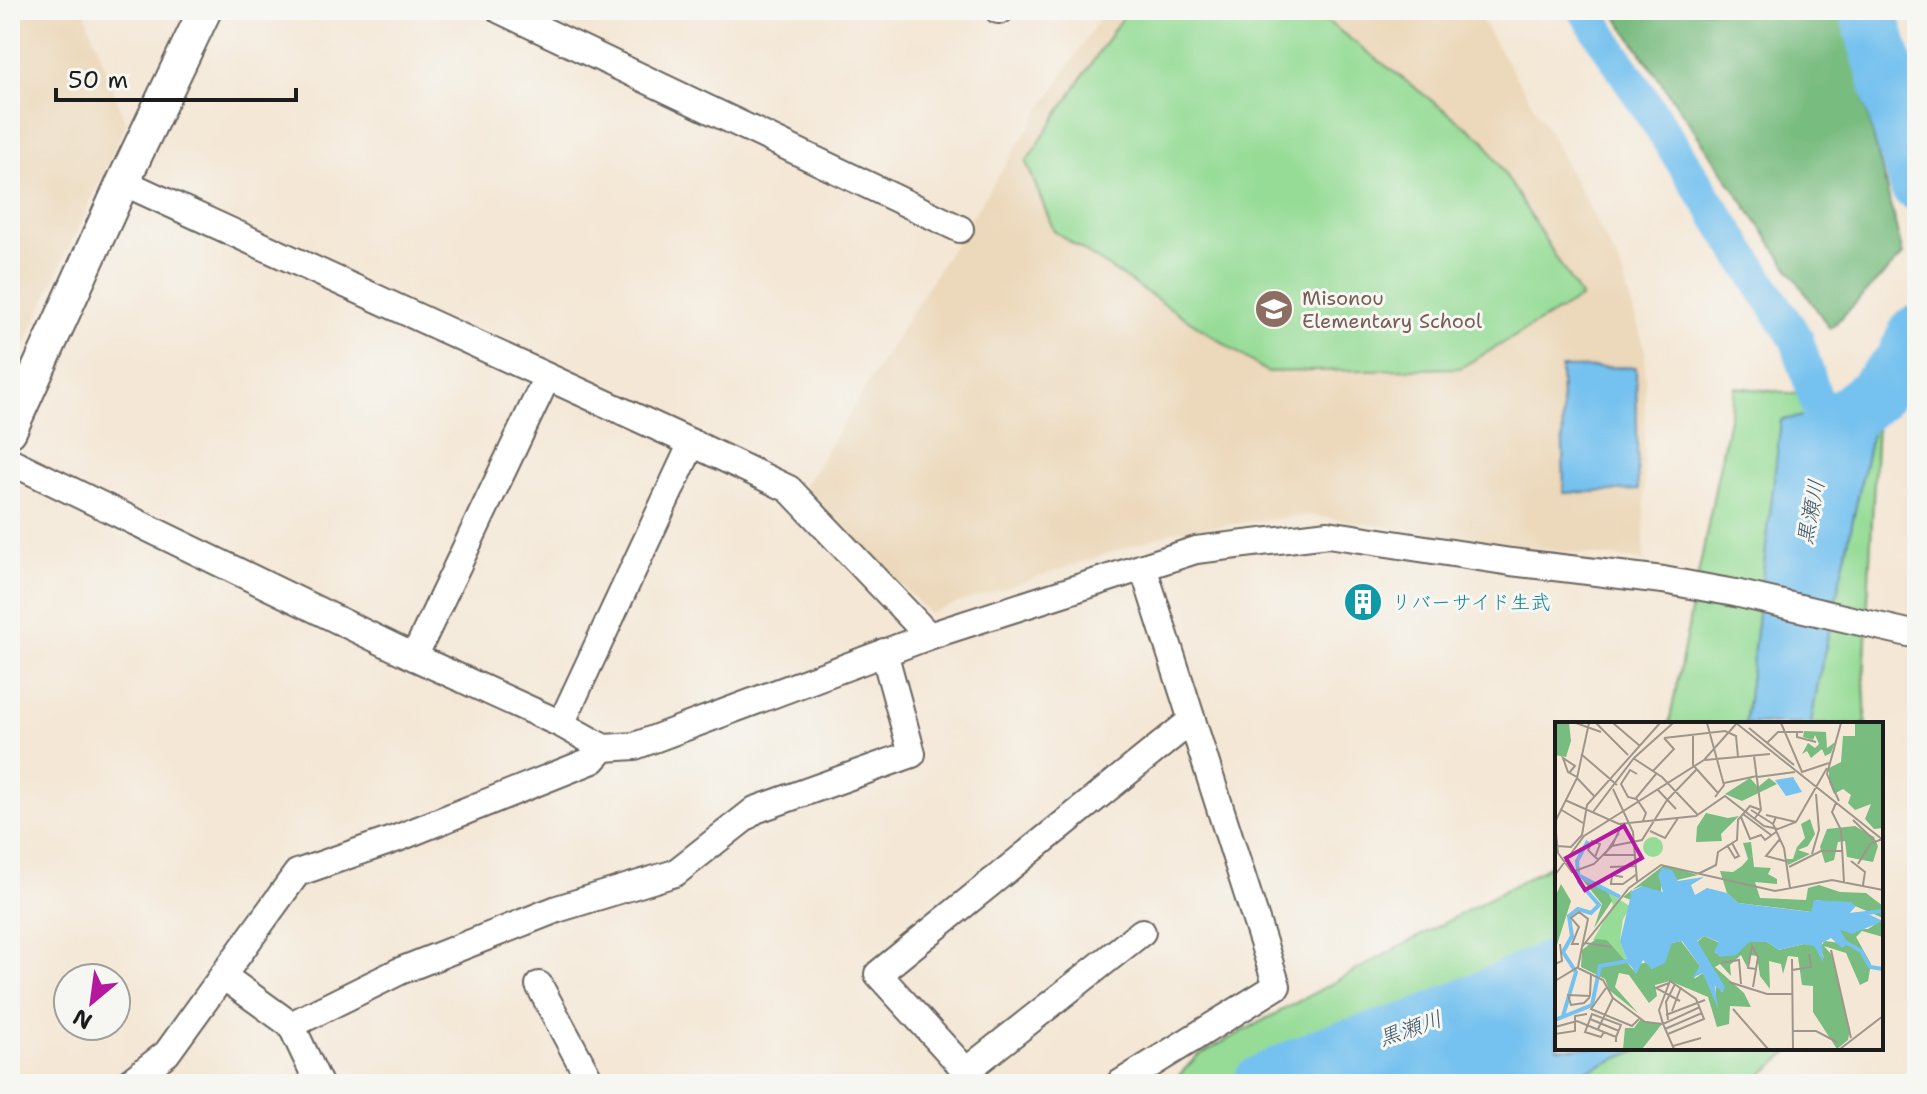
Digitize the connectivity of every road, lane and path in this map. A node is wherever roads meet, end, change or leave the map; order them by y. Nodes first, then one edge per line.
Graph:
1 (205, 10) edge
2 (500, 10) edge
3 (123, 182) junction
4 (960, 229) dead end
5 (547, 377) junction
6 (10, 431) edge
7 (692, 443) junction
8 (10, 461) edge
9 (1143, 567) junction
10 (1917, 635) edge
11 (929, 636) junction
12 (884, 652) junction
13 (414, 657) junction
14 (1192, 720) junction
15 (561, 724) junction
16 (604, 748) junction
17 (1142, 932) dead end
18 (223, 976) junction
19 (539, 985) dead end
20 (291, 1025) junction
21 (972, 1077) edge
22 (127, 1084) edge
23 (319, 1084) edge
24 (592, 1084) edge
25 (1119, 1084) edge

1 - 3 street
2 - 4 street
3 - 5 street
3 - 6 street
5 - 7 street
5 - 13 street
7 - 11 street
7 - 15 street
8 - 13 street
9 - 10 street
9 - 11 street
9 - 14 street
11 - 12 street
12 - 16 street
12 - 20 street
13 - 15 street
14 - 21 street
14 - 25 street
15 - 16 street
16 - 18 street
17 - 21 street
18 - 20 street
18 - 22 street
19 - 24 street
20 - 23 street

